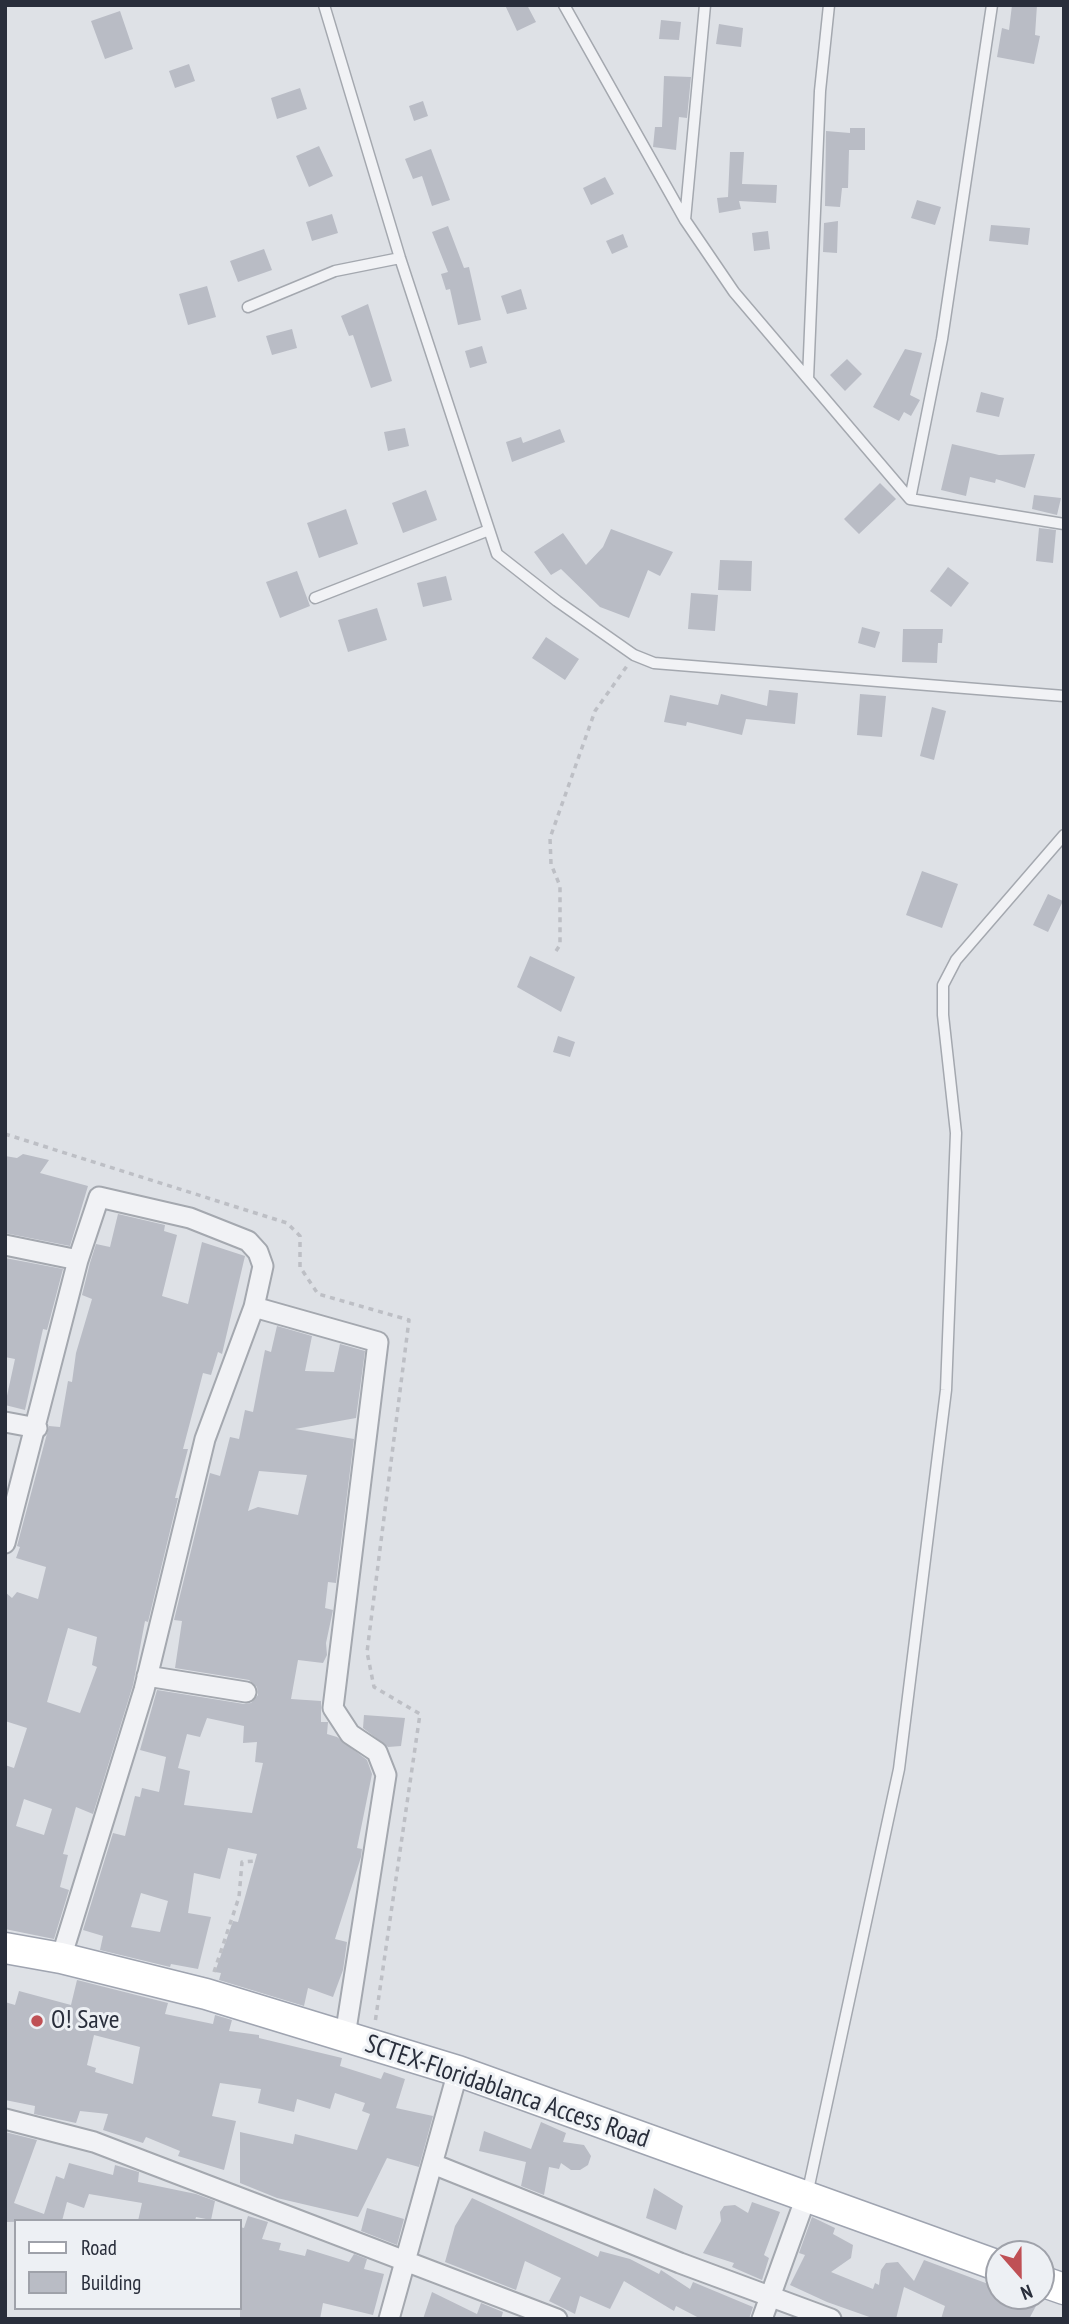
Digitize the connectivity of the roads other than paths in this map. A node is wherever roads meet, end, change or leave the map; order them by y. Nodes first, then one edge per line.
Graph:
1 (324, 5) edge
2 (564, 5) edge
3 (705, 5) edge
4 (829, 5) edge
5 (992, 5) edge
6 (685, 220) junction
7 (400, 258) junction
8 (248, 307) dead end
9 (808, 379) junction
10 (910, 499) junction
11 (1064, 524) edge
12 (489, 530) junction
13 (315, 598) dead end
14 (1064, 696) edge
15 (1064, 835) edge
16 (5, 1245) edge
17 (78, 1260) junction
18 (254, 1307) junction
19 (5, 1422) edge
20 (37, 1428) junction
21 (5, 1543) edge
22 (147, 1676) junction
23 (246, 1692) dead end
24 (5, 1948) edge
25 (61, 1958) junction
26 (359, 2041) junction
27 (458, 2071) junction
28 (5, 2119) edge
29 (433, 2164) junction
30 (806, 2197) junction
31 (985, 2261) edge
32 (402, 2262) junction
33 (770, 2297) junction
34 (389, 2319) edge
35 (557, 2319) edge
36 (762, 2319) edge
37 (831, 2319) edge

1 - 7 lane
2 - 6 lane
3 - 6 lane
4 - 9 lane
5 - 10 lane
6 - 9 lane
7 - 8 lane
7 - 12 lane
9 - 10 lane
10 - 11 lane
12 - 13 lane
12 - 14 lane
15 - 30 lane
16 - 17 street
17 - 18 street
17 - 20 street
18 - 22 street
18 - 26 street
19 - 20 street
20 - 21 street
22 - 23 street
22 - 25 street
24 - 25 main road, SCTEX-Floridablanca Access Road
25 - 26 main road, SCTEX-Floridablanca Access Road
26 - 27 main road, SCTEX-Floridablanca Access Road
27 - 29 street
27 - 30 main road, SCTEX-Floridablanca Access Road
28 - 32 street
29 - 32 street
29 - 33 street
30 - 31 main road, SCTEX-Floridablanca Access Road
30 - 33 street
32 - 34 street
32 - 35 street
33 - 36 street
33 - 37 street

